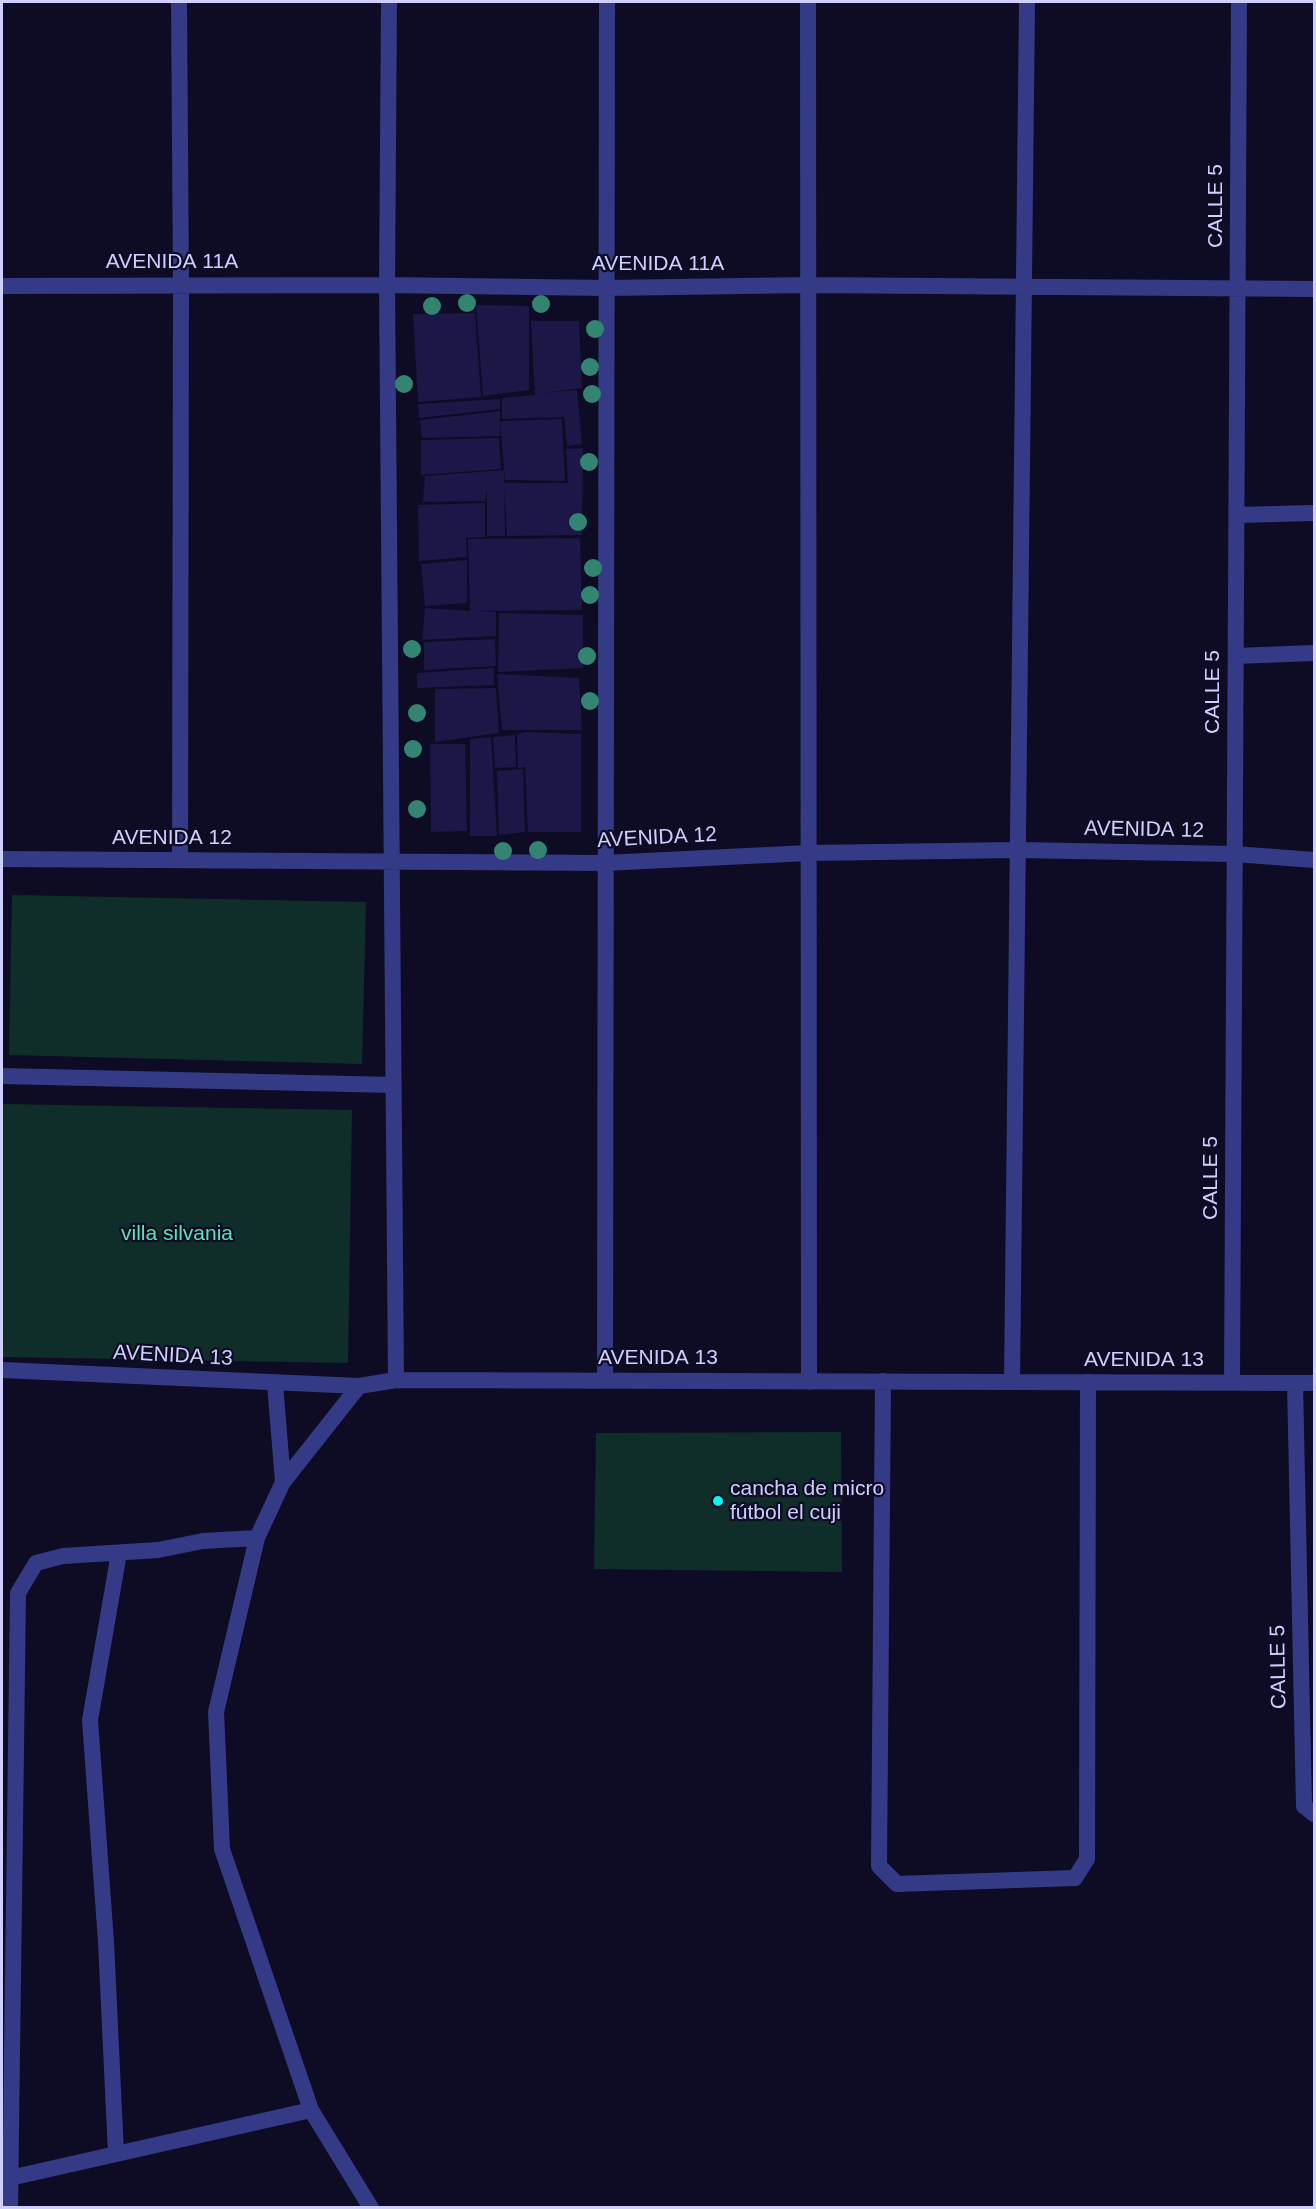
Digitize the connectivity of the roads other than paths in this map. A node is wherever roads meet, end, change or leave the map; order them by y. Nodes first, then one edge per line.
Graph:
1 (179, 2) edge
2 (389, 2) edge
3 (607, 2) edge
4 (808, 2) edge
5 (1027, 2) edge
6 (1239, 2) edge
7 (181, 284) junction
8 (387, 285) junction
9 (808, 285) junction
10 (2, 286) edge
11 (1024, 287) junction
12 (606, 288) junction
13 (1238, 289) junction
14 (1314, 290) edge
15 (1314, 513) edge
16 (1237, 515) junction
17 (1314, 653) edge
18 (1236, 656) junction
19 (1018, 850) junction
20 (808, 853) junction
21 (1235, 854) junction
22 (2, 859) edge
23 (180, 860) junction
24 (1314, 860) edge
25 (392, 862) junction
26 (605, 863) junction
27 (2, 1076) edge
28 (393, 1085) junction
29 (2, 1370) edge
30 (396, 1380) junction
31 (605, 1381) junction
32 (883, 1381) junction
33 (810, 1382) junction
34 (1012, 1382) junction
35 (1088, 1382) junction
36 (1232, 1383) junction
37 (1296, 1383) junction
38 (1314, 1383) edge
39 (275, 1384) junction
40 (359, 1386) junction
41 (283, 1482) junction
42 (256, 1538) junction
43 (119, 1553) junction
44 (1309, 1810) edge
45 (311, 2110) junction
46 (116, 2154) junction
47 (10, 2178) junction
48 (10, 2208) edge
49 (371, 2208) edge

1 - 7 street
2 - 8 street
3 - 12 street
4 - 9 street
5 - 11 street
6 - 13 street, CALLE 5
7 - 8 street, AVENIDA 11A
7 - 10 street, AVENIDA 11A
7 - 23 street
8 - 12 street, AVENIDA 11A
8 - 25 street
9 - 11 street, AVENIDA 11A
9 - 12 street, AVENIDA 11A
9 - 20 street
11 - 13 street, AVENIDA 11A
11 - 19 street
12 - 26 street
13 - 14 street, AVENIDA 11A
13 - 16 street, CALLE 5
15 - 16 street
16 - 18 street, CALLE 5
17 - 18 street
18 - 21 street, CALLE 5
19 - 20 street, AVENIDA 12
19 - 21 street, AVENIDA 12
19 - 34 street
20 - 26 street, AVENIDA 12
20 - 33 street
21 - 24 street, AVENIDA 12
21 - 36 street, CALLE 5
22 - 23 street, AVENIDA 12
23 - 25 street, AVENIDA 12
25 - 26 street, AVENIDA 12
25 - 28 street
26 - 31 street
27 - 28 street
28 - 30 street
29 - 39 street, AVENIDA 13
30 - 31 street, AVENIDA 13
30 - 40 street, AVENIDA 13
31 - 33 street, AVENIDA 13
32 - 33 street, AVENIDA 13
32 - 34 street, AVENIDA 13
32 - 35 street
34 - 35 street, AVENIDA 13
35 - 36 street, AVENIDA 13
36 - 37 street, AVENIDA 13
37 - 38 street, AVENIDA 13
37 - 44 street, CALLE 5
39 - 40 street, AVENIDA 13
39 - 41 street
40 - 41 street
41 - 42 street
42 - 43 street
42 - 45 street
43 - 46 street
43 - 47 street
45 - 46 street
45 - 49 street
46 - 47 street
47 - 48 street

